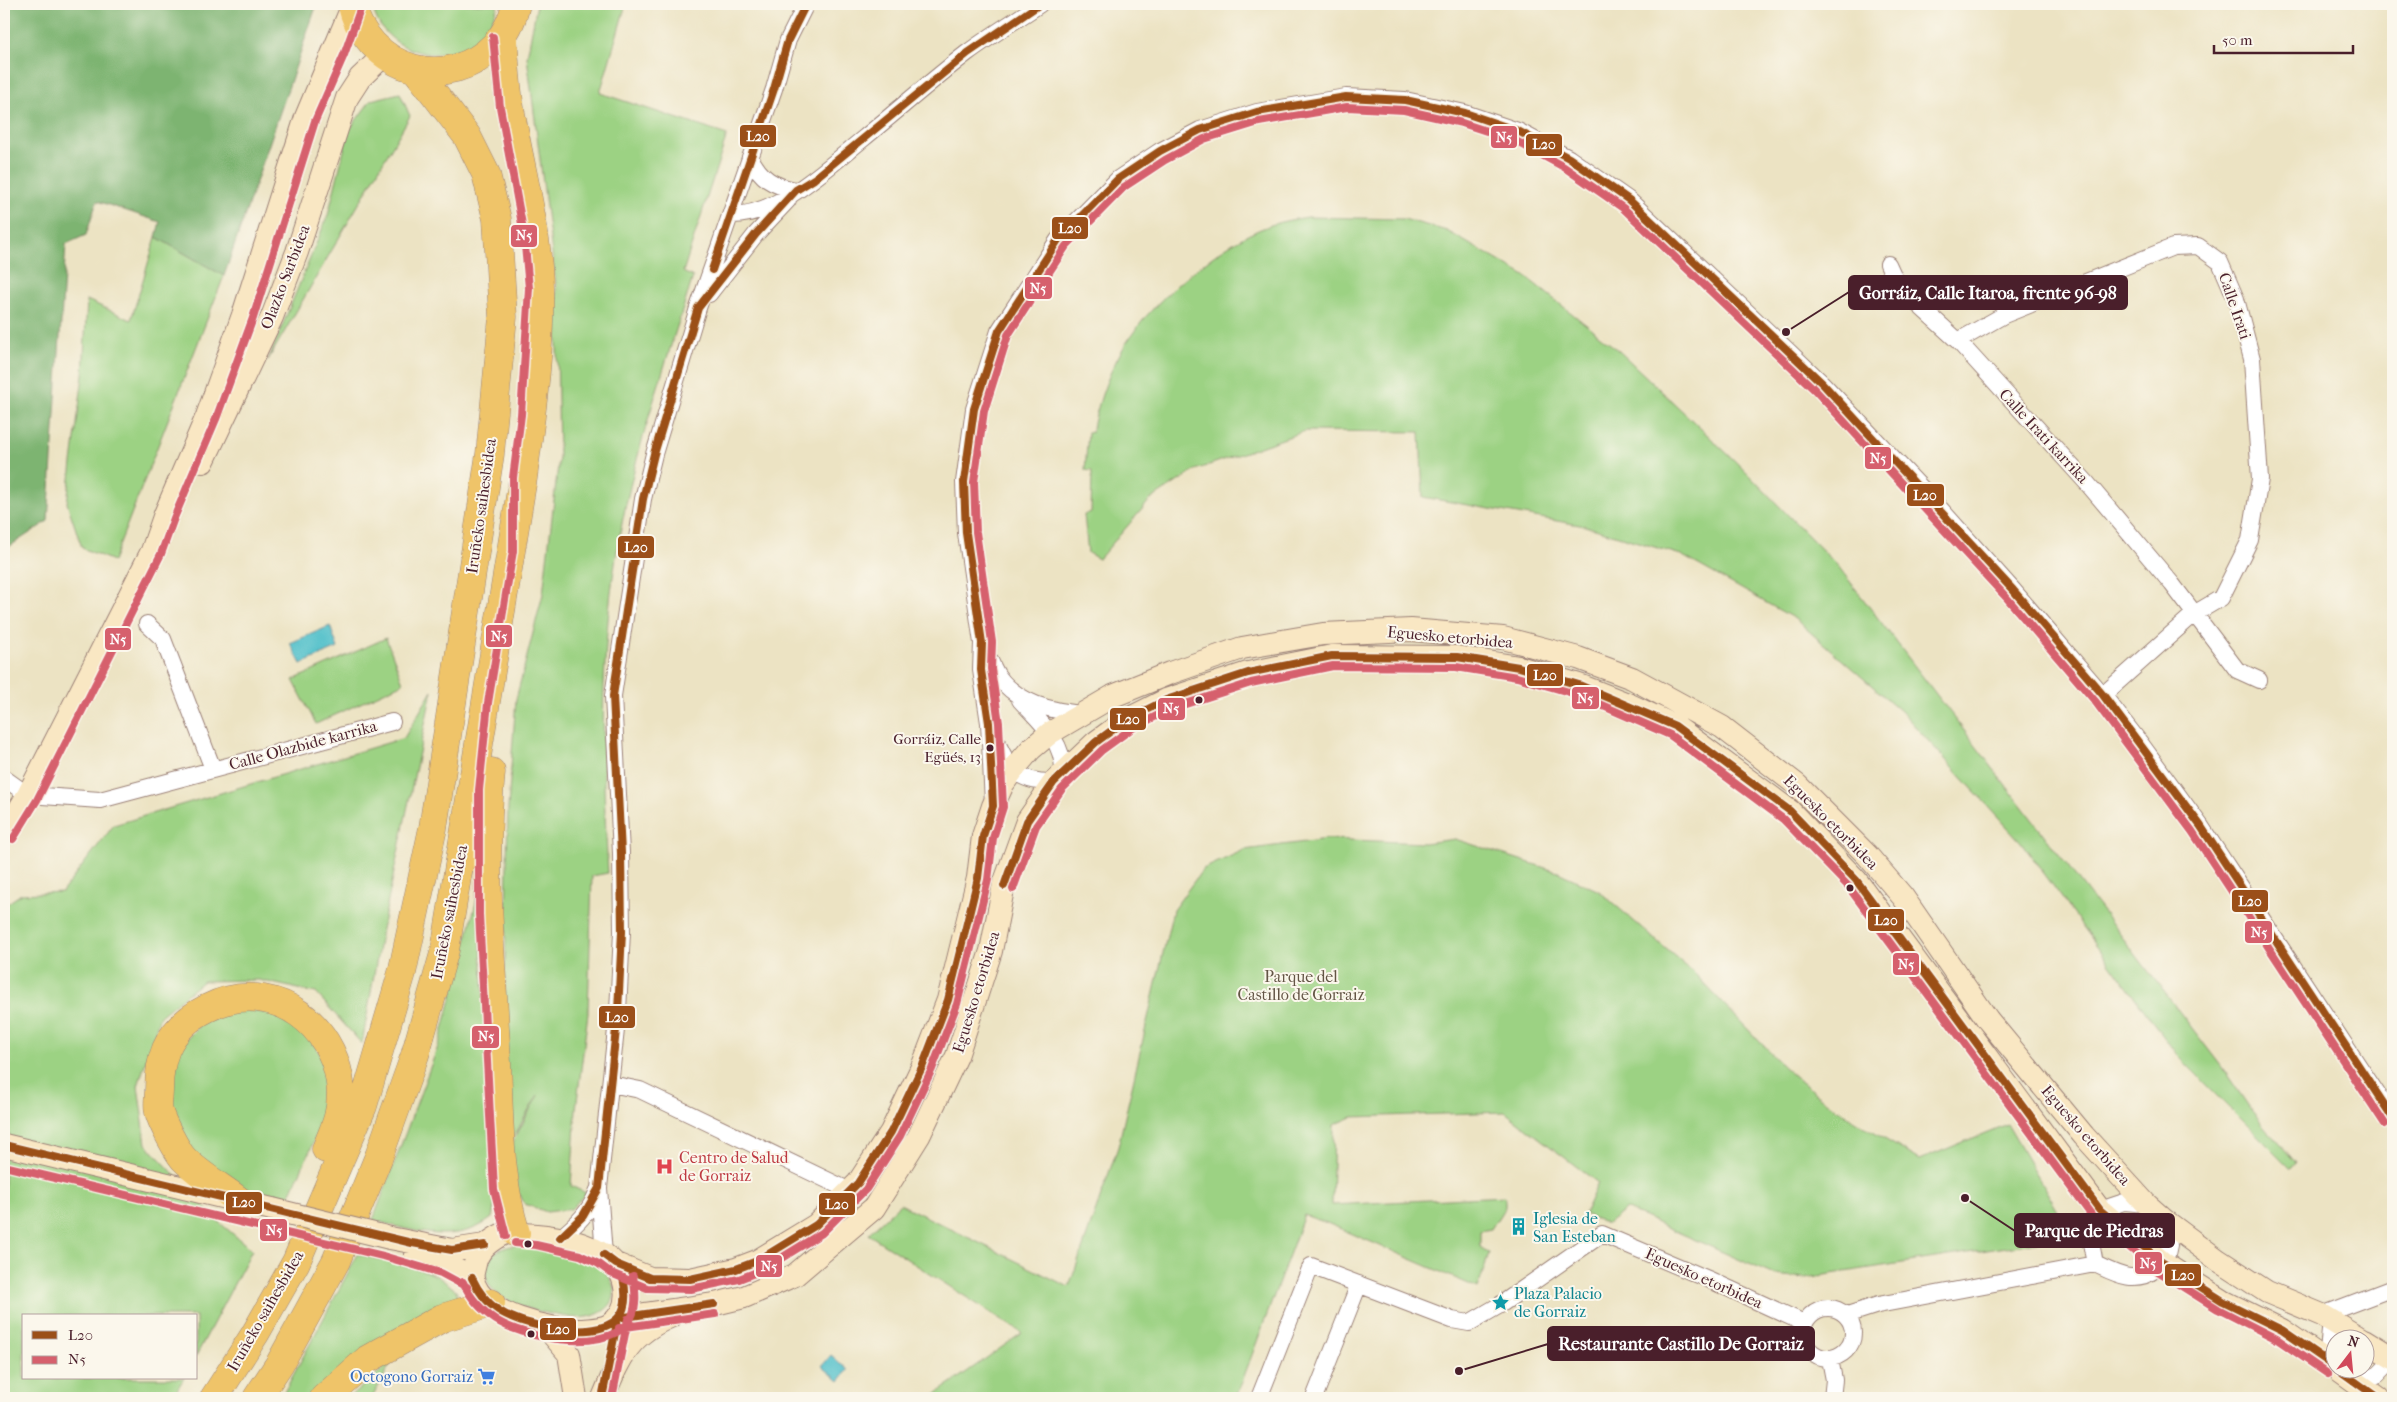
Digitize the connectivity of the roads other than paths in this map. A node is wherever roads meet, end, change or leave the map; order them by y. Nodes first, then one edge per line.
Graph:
1 (516, 4) edge
2 (806, 4) edge
3 (1040, 4) edge
4 (352, 5) edge
5 (503, 36) junction
6 (384, 55) junction
7 (416, 70) junction
8 (750, 157) junction
9 (796, 190) junction
10 (731, 215) junction
11 (1888, 264) dead end
12 (698, 308) junction
13 (1958, 340) junction
14 (523, 478) junction
15 (152, 551) junction
16 (2194, 614) junction
17 (147, 624) dead end
18 (982, 643) junction
19 (2259, 680) dead end
20 (2103, 695) junction
21 (1018, 697) junction
22 (1084, 714) junction
23 (392, 722) dead end
24 (989, 723) junction
25 (1050, 733) junction
26 (213, 769) junction
27 (1013, 770) junction
28 (1058, 777) junction
29 (4, 778) edge
30 (28, 795) junction
31 (993, 806) junction
32 (4, 834) edge
33 (611, 1084) junction
34 (2393, 1118) edge
35 (4, 1144) edge
36 (4, 1156) edge
37 (599, 1188) junction
38 (850, 1191) junction
39 (241, 1202) junction
40 (2146, 1204) junction
41 (2100, 1210) junction
42 (270, 1214) junction
43 (2163, 1219) junction
44 (516, 1233) junction
45 (560, 1238) junction
46 (388, 1242) junction
47 (485, 1245) junction
48 (610, 1259) junction
49 (2163, 1263) junction
50 (2095, 1264) junction
51 (472, 1278) junction
52 (1359, 1284) junction
53 (2393, 1288) edge
54 (491, 1303) junction
55 (689, 1309) junction
56 (1847, 1315) junction
57 (2326, 1317) junction
58 (618, 1318) junction
59 (1804, 1323) junction
60 (546, 1327) junction
61 (2328, 1330) edge
62 (2347, 1330) edge
63 (2374, 1347) edge
64 (1830, 1359) junction
65 (2324, 1359) edge
66 (2393, 1359) edge
67 (2354, 1380) edge
68 (2358, 1383) junction
69 (196, 1398) edge
70 (214, 1398) edge
71 (256, 1398) edge
72 (324, 1398) edge
73 (576, 1398) edge
74 (602, 1398) edge
75 (1259, 1398) edge
76 (1314, 1398) edge
77 (1832, 1398) edge
78 (2378, 1398) edge

1 - 5 highway
2 - 8 street
3 - 9 street
4 - 6 highway
4 - 15 street, Olazko Sarbidea
5 - 7 highway
5 - 14 highway, Iruñeko saihesbidea
6 - 7 highway
6 - 15 street, Olazko Sarbidea
7 - 70 highway, Iruñeko saihesbidea
8 - 9 street
8 - 10 street
9 - 10 street
9 - 12 street
10 - 12 street
11 - 13 street, Calle Irati karrika
12 - 33 street
13 - 16 street, Calle Irati karrika
13 - 16 street, Calle Irati
14 - 44 highway
14 - 71 highway, Iruñeko saihesbidea
15 - 30 street, Olazko Sarbidea
16 - 19 street
16 - 20 street, Calle Irati
17 - 26 street, Calle Olazbide karrika
18 - 20 street
18 - 21 street
18 - 24 street
20 - 34 street
21 - 22 street
21 - 25 street
22 - 25 street, Eguesko etorbidea
22 - 40 street, Eguesko etorbidea
23 - 26 street, Calle Olazbide karrika
24 - 27 street
24 - 31 street
25 - 27 street, Eguesko etorbidea
25 - 28 street
26 - 30 street, Calle Olazbide karrika
27 - 28 street
27 - 31 street, Eguesko etorbidea
28 - 41 street, Eguesko etorbidea
28 - 55 street, Eguesko etorbidea
29 - 30 street
30 - 32 street, Olazko Sarbidea
31 - 38 street, Eguesko etorbidea
33 - 37 street
33 - 38 street
35 - 39 street
36 - 42 street
37 - 45 street
37 - 48 street
38 - 48 street, Eguesko etorbidea
39 - 42 street
39 - 69 highway
40 - 41 street
40 - 43 street, Eguesko etorbidea
41 - 49 street, Eguesko etorbidea
41 - 50 street
42 - 46 street, bridge
43 - 49 street
43 - 57 street, Eguesko etorbidea
44 - 45 street
44 - 47 street
45 - 48 street
46 - 47 street
46 - 51 street
47 - 51 street
48 - 58 street
49 - 50 street
49 - 65 street, Eguesko etorbidea
50 - 56 street
51 - 54 street
52 - 59 street, Eguesko etorbidea
52 - 75 street
52 - 76 street
53 - 57 street
54 - 60 street
54 - 72 highway
55 - 58 street, Eguesko etorbidea
55 - 74 street
56 - 59 street
56 - 64 street
57 - 61 street
57 - 62 street, Eguesko etorbidea
58 - 60 street
58 - 74 street
59 - 64 street
60 - 73 street
63 - 66 street, Eguesko etorbidea
64 - 77 street
66 - 68 street, Eguesko etorbidea
67 - 68 street, Eguesko etorbidea
68 - 78 street, Eguesko etorbidea

